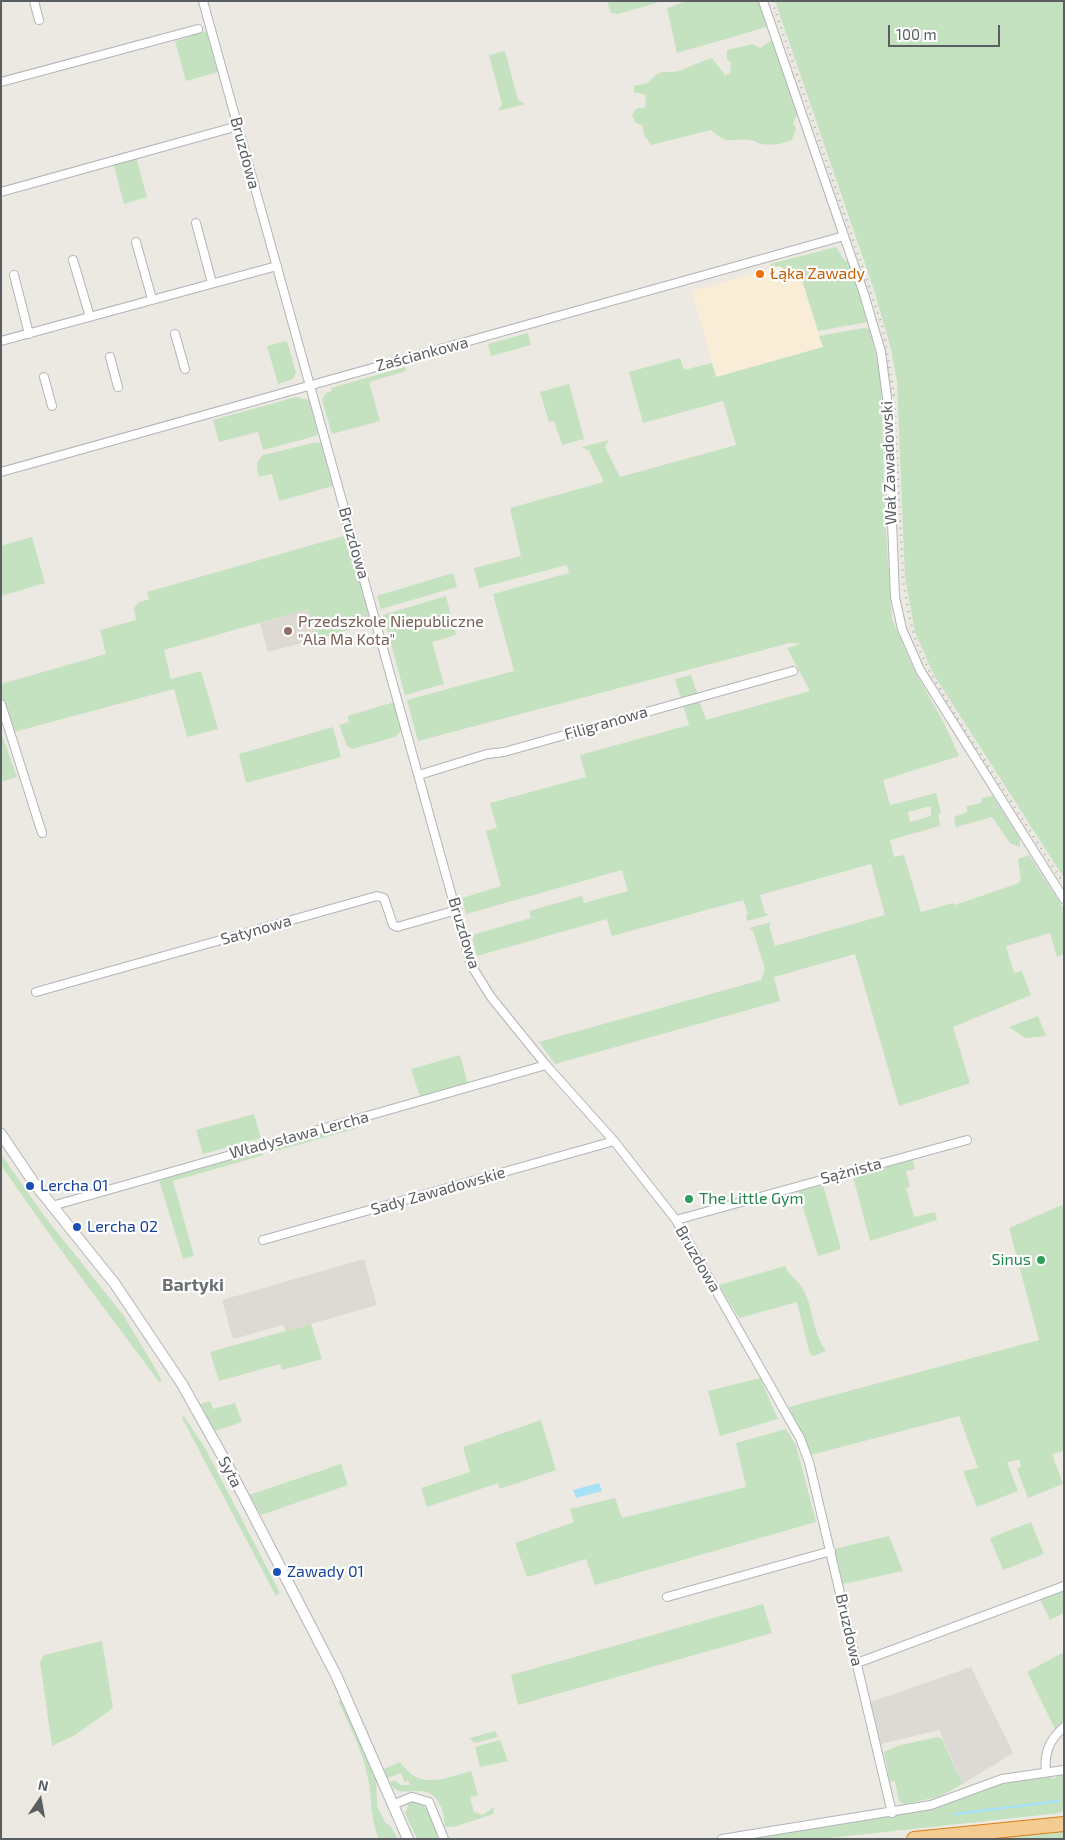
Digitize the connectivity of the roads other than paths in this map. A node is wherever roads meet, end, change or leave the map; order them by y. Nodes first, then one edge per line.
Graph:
1 (34, 1) edge
2 (203, 1) edge
3 (763, 1) edge
4 (39, 20) dead end
5 (198, 29) dead end
6 (1, 82) edge
7 (238, 126) junction
8 (1, 192) edge
9 (196, 222) dead end
10 (844, 236) junction
11 (136, 242) dead end
12 (73, 260) dead end
13 (277, 266) junction
14 (14, 275) dead end
15 (212, 283) junction
16 (152, 300) junction
17 (90, 316) junction
18 (29, 334) junction
19 (175, 334) dead end
20 (1, 341) edge
21 (110, 357) dead end
22 (185, 369) dead end
23 (44, 377) dead end
24 (310, 385) junction
25 (118, 387) dead end
26 (52, 406) dead end
27 (1, 472) edge
28 (793, 671) dead end
29 (1, 704) edge
30 (419, 775) junction
31 (42, 833) dead end
32 (1064, 899) edge
33 (457, 910) junction
34 (36, 992) dead end
35 (546, 1065) junction
36 (1, 1134) edge
37 (967, 1140) dead end
38 (614, 1141) junction
39 (52, 1206) junction
40 (676, 1220) junction
41 (263, 1240) dead end
42 (831, 1552) junction
43 (1064, 1586) edge
44 (667, 1597) dead end
45 (857, 1663) junction
46 (1064, 1728) edge
47 (1064, 1770) edge
48 (1046, 1772) junction
49 (392, 1805) junction
50 (892, 1813) junction
51 (1064, 1824) edge
52 (408, 1839) edge
53 (444, 1839) edge
54 (722, 1839) edge
55 (914, 1839) edge

1 - 4 street
2 - 7 street, Bruzdowa
3 - 10 street, Wał Zawadowski
5 - 6 street
7 - 8 street
7 - 13 street, Bruzdowa
9 - 15 street
10 - 24 street, Zaściankowa
10 - 32 street, Wał Zawadowski
11 - 16 street
12 - 17 street
13 - 15 street
13 - 24 street, Bruzdowa
14 - 18 street
15 - 16 street
16 - 17 street
17 - 18 street
18 - 20 street
19 - 22 street
21 - 25 street
23 - 26 street
24 - 27 street, Zaściankowa
24 - 30 street, Bruzdowa
28 - 30 street, Filigranowa
29 - 31 street
30 - 33 street, Bruzdowa
33 - 34 street, Satynowa
33 - 35 street, Bruzdowa
35 - 38 street, Bruzdowa
35 - 39 street, Władysława Lercha
36 - 39 street, Syta
37 - 40 street, Sążnista
38 - 40 street, Bruzdowa
38 - 41 street, Sady Zawadowskie
39 - 49 street, Syta
40 - 42 street, Bruzdowa
42 - 44 street
42 - 45 street, Bruzdowa
43 - 45 street
45 - 50 street, Bruzdowa
46 - 48 street
47 - 48 street
48 - 50 street
49 - 52 street, Syta
49 - 53 street
50 - 54 street
51 - 55 highway

